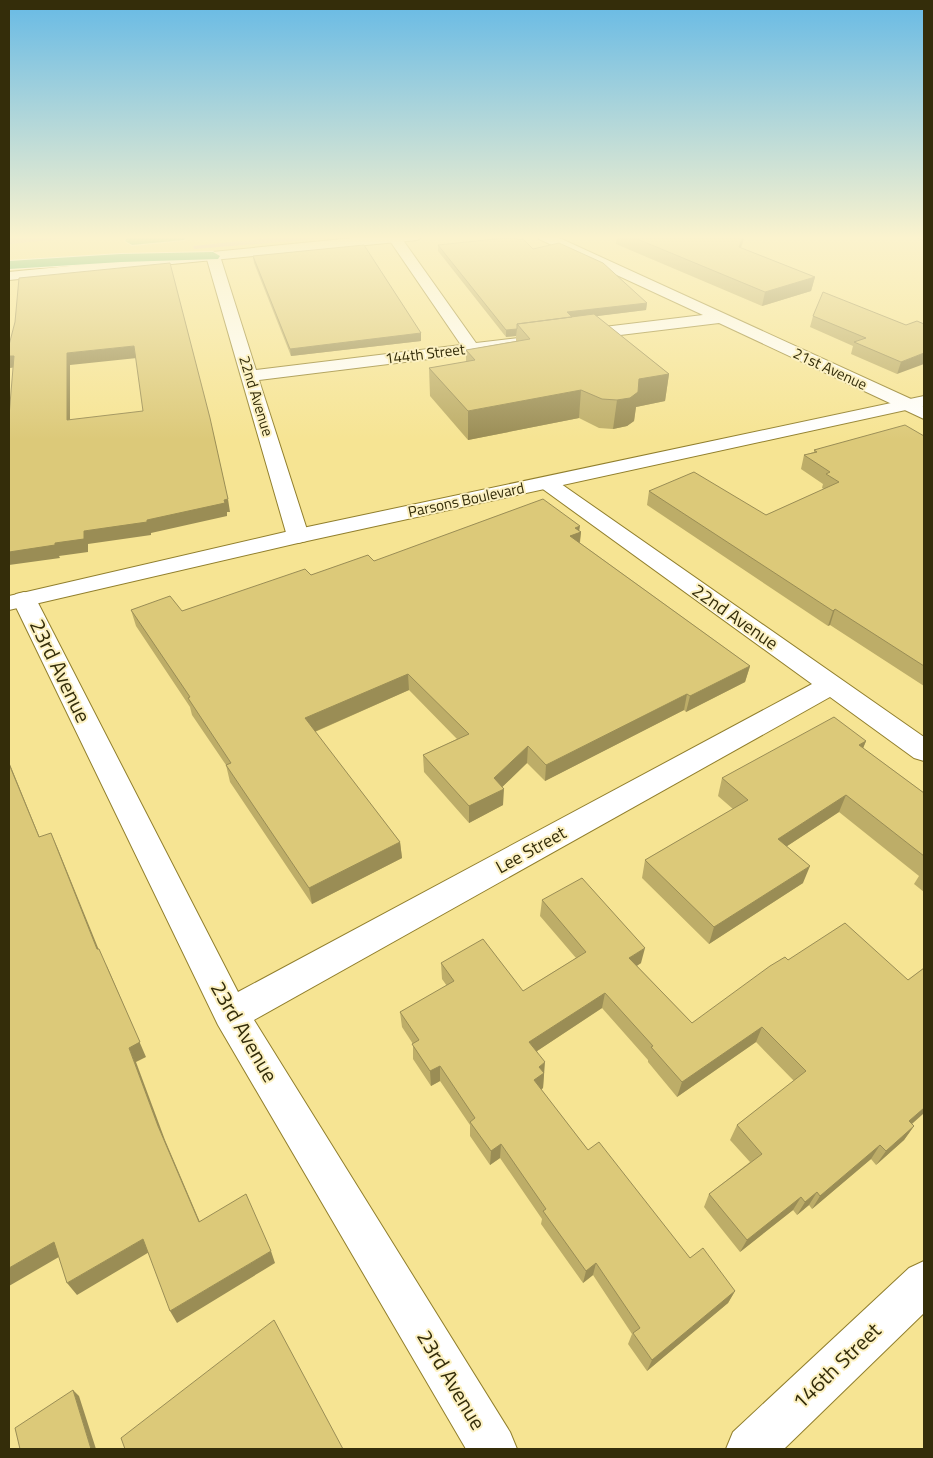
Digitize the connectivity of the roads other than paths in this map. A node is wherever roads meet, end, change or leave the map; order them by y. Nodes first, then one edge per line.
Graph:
1 (228, 304) edge
2 (441, 304) edge
3 (690, 304) edge
4 (720, 318) junction
5 (568, 337) edge
6 (539, 340) edge
7 (472, 348) junction
8 (250, 376) junction
9 (915, 402) edge
10 (924, 414) edge
11 (546, 484) junction
12 (298, 536) junction
13 (17, 601) edge
14 (831, 685) junction
15 (924, 751) edge
16 (231, 1014) junction
17 (924, 1283) edge
18 (493, 1449) edge
19 (750, 1449) edge

1 - 8 street, 22nd Avenue
2 - 7 street
3 - 4 street, 21st Avenue
4 - 5 street
4 - 9 street, 21st Avenue
6 - 7 street, 144th Street
7 - 8 street, 144th Street
8 - 12 street, 22nd Avenue
9 - 10 street, 21st Avenue
9 - 11 street, Parsons Boulevard
11 - 12 street, Parsons Boulevard
11 - 14 street, 22nd Avenue
12 - 13 street, Parsons Boulevard
13 - 16 street, 23rd Avenue
14 - 15 street, 22nd Avenue
14 - 16 street, Lee Street
16 - 18 street, 23rd Avenue
17 - 19 street, 146th Street

